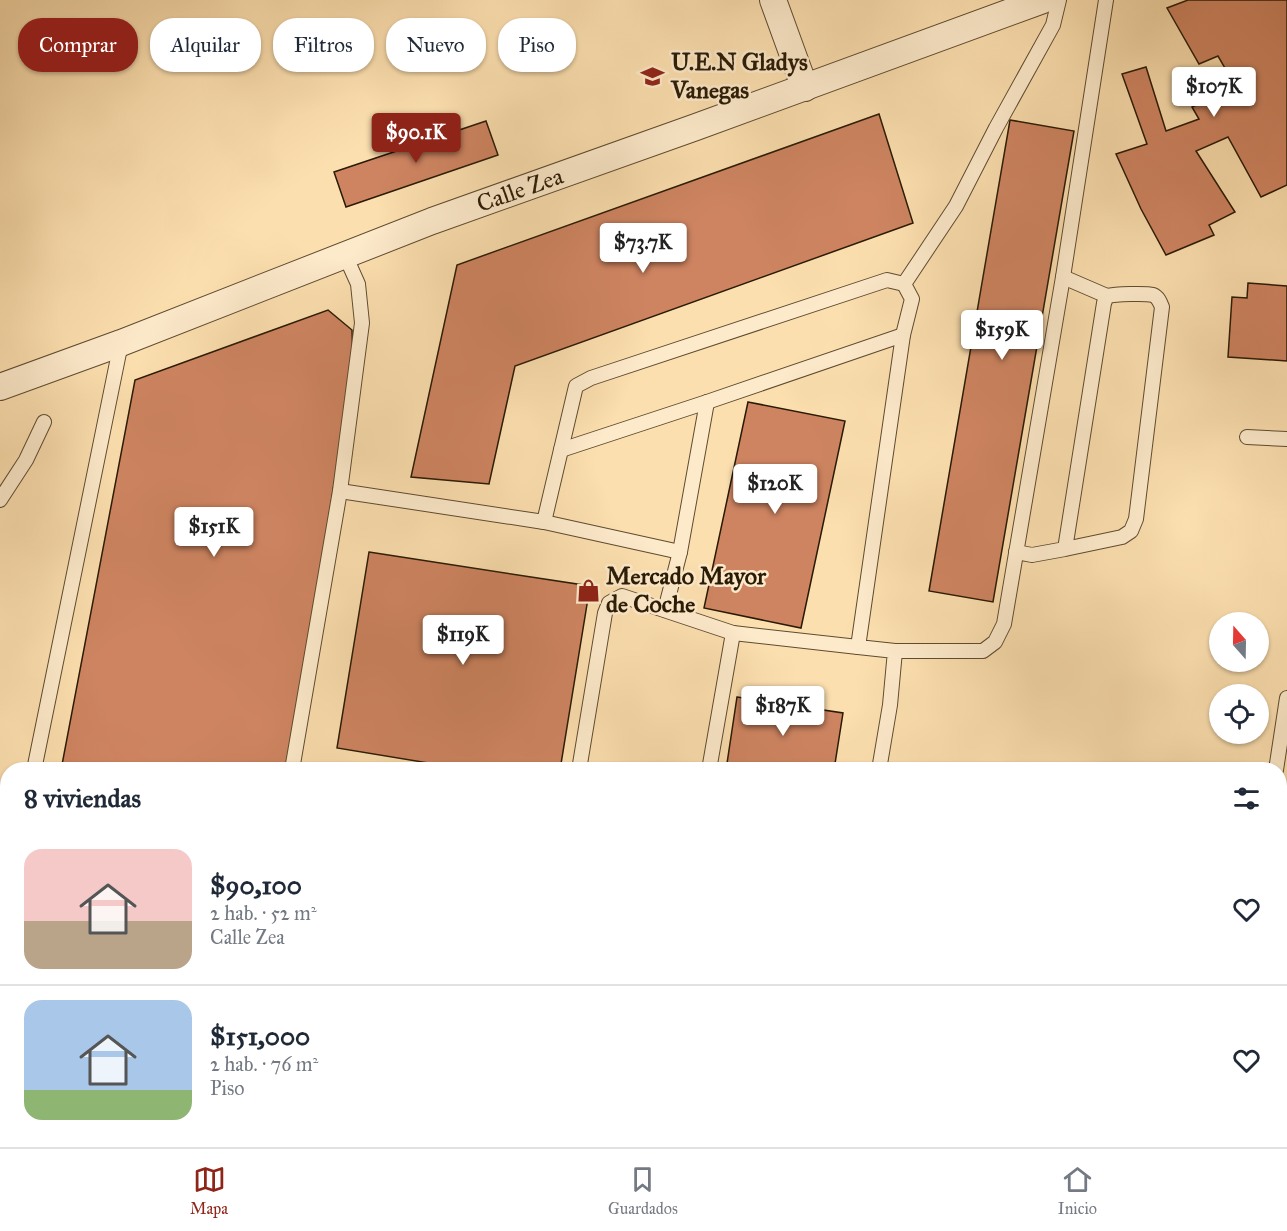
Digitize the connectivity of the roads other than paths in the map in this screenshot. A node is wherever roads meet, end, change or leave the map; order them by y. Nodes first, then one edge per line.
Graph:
1 (773, 0) edge
2 (1043, 0) edge
3 (1059, 0) edge
4 (1106, 0) edge
5 (805, 88) junction
6 (345, 255) junction
7 (1063, 277) junction
8 (904, 284) junction
9 (1107, 296) junction
10 (903, 335) junction
11 (121, 343) junction
12 (0, 387) edge
13 (707, 402) junction
14 (44, 422) dead end
15 (1247, 437) dead end
16 (1287, 439) edge
17 (561, 450) junction
18 (340, 491) junction
19 (0, 500) edge
20 (544, 522) junction
21 (1065, 549) junction
22 (680, 552) junction
23 (1016, 552) junction
24 (665, 610) junction
25 (733, 633) junction
26 (858, 646) junction
27 (895, 651) junction
28 (1287, 698) edge
29 (36, 762) edge
30 (293, 762) edge
31 (580, 762) edge
32 (710, 762) edge
33 (880, 762) edge
34 (1277, 762) edge

1 - 5 street
2 - 5 street, Calle Zea
3 - 8 lane
4 - 7 lane
5 - 6 street, Calle Zea
6 - 11 street, Calle Zea
6 - 18 lane
7 - 9 lane
7 - 23 lane
8 - 10 lane
8 - 17 lane
9 - 21 lane
9 - 21 lane
10 - 13 lane
10 - 26 lane
11 - 12 street, Calle Zea
11 - 29 lane
13 - 17 lane
13 - 22 lane
14 - 19 lane
15 - 16 lane
17 - 20 lane
18 - 20 lane
18 - 30 lane
20 - 22 lane
21 - 23 lane
22 - 24 lane
23 - 27 lane
24 - 25 lane
24 - 31 lane
25 - 26 lane
25 - 32 lane
26 - 27 lane
27 - 33 lane
28 - 34 lane

